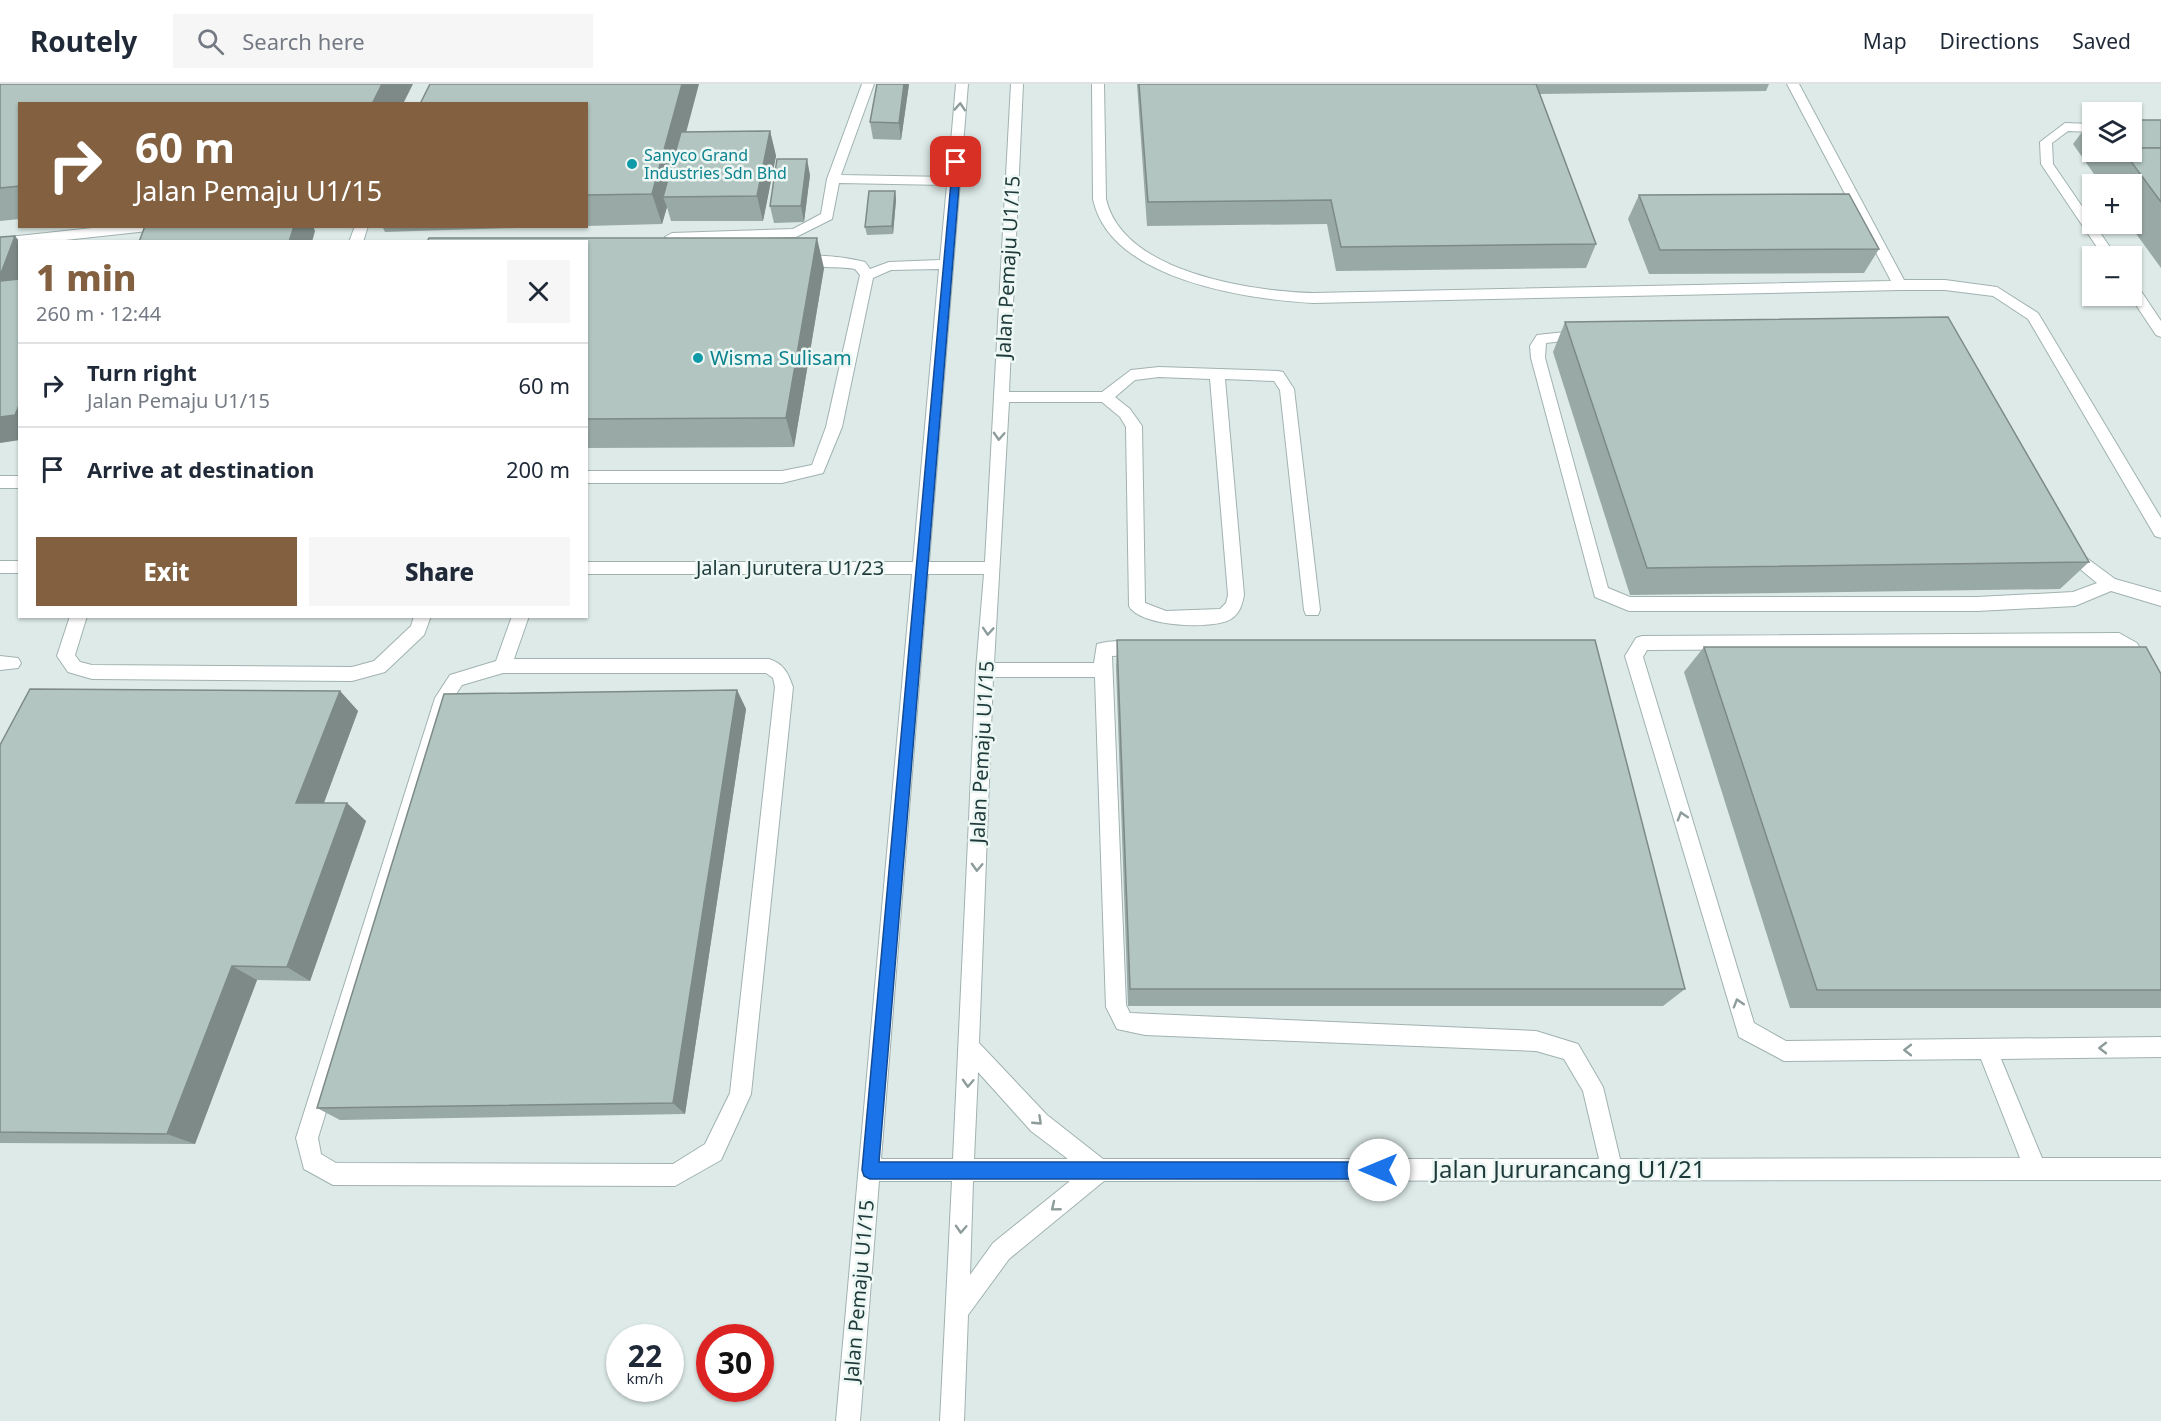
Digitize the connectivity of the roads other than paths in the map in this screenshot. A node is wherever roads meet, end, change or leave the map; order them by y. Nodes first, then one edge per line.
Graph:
1 (868, 84) edge
2 (962, 84) edge
3 (1017, 84) edge
4 (1098, 84) edge
5 (1793, 84) edge
6 (2082, 128) edge
7 (833, 179) junction
8 (955, 181) junction
9 (137, 228) edge
10 (672, 237) edge
11 (18, 240) edge
12 (20, 240) edge
13 (0, 242) edge
14 (2103, 246) edge
15 (782, 261) edge
16 (947, 264) junction
17 (867, 275) junction
18 (1900, 285) junction
19 (2142, 303) edge
20 (2161, 332) edge
21 (1596, 335) edge
22 (1217, 374) junction
23 (1001, 396) junction
24 (1105, 396) junction
25 (588, 477) edge
26 (0, 482) edge
27 (18, 482) edge
28 (2161, 532) edge
29 (2057, 540) edge
30 (0, 567) edge
31 (18, 567) edge
32 (588, 568) edge
33 (921, 568) junction
34 (993, 568) junction
35 (2110, 584) junction
36 (2161, 599) edge
37 (1312, 610) dead end
38 (78, 618) edge
39 (422, 618) edge
40 (520, 618) edge
41 (1162, 649) edge
42 (503, 666) junction
43 (985, 670) junction
44 (1103, 670) junction
45 (2161, 703) edge
46 (2161, 1047) edge
47 (970, 1048) junction
48 (1987, 1049) junction
49 (2035, 1169) junction
50 (2161, 1169) edge
51 (870, 1170) junction
52 (964, 1170) junction
53 (1100, 1170) junction
54 (1612, 1170) junction
55 (957, 1311) junction
56 (848, 1421) edge
57 (952, 1421) edge

1 - 7 street
8 -> 2 street, Jalan Pemaju U1/15
3 - 23 street, Jalan Pemaju U1/15
4 - 18 street
5 - 18 street
6 - 14 street
7 - 8 street
7 - 10 street
8 - 16 street, Jalan Pemaju U1/15
9 - 12 street
11 - 13 street
15 - 17 street
16 - 17 street
16 - 33 street, Jalan Pemaju U1/15
17 - 25 street
18 - 28 street
19 - 20 street
21 - 35 street
22 - 24 street
22 - 24 street
22 - 37 street
23 - 24 street
23 -> 34 street, Jalan Pemaju U1/15
26 - 27 street
29 - 35 street
30 - 31 street
32 - 33 street, Jalan Jurutera U1/23
33 - 34 street, Jalan Jurutera U1/23
33 - 51 street, Jalan Pemaju U1/15
34 -> 43 street, Jalan Pemaju U1/15
35 - 36 street
38 - 39 street
40 - 42 street
41 - 44 street
42 - 42 street
43 - 44 street
43 -> 47 street, Jalan Pemaju U1/15
44 - 54 street
48 -> 45 street
46 -> 48 street
47 -> 52 street, Jalan Pemaju U1/15
47 -> 53 street
48 - 49 street
49 - 50 street, Jalan Jururancang U1/21
49 - 54 street, Jalan Jururancang U1/21
51 - 52 street, Jalan Jururancang U1/21
51 - 56 street, Jalan Pemaju U1/15
52 - 53 street, Jalan Jururancang U1/21
52 -> 55 street, Jalan Pemaju U1/15
53 - 54 street, Jalan Jururancang U1/21
53 -> 55 street
55 - 57 street, Jalan Pemaju U1/15

